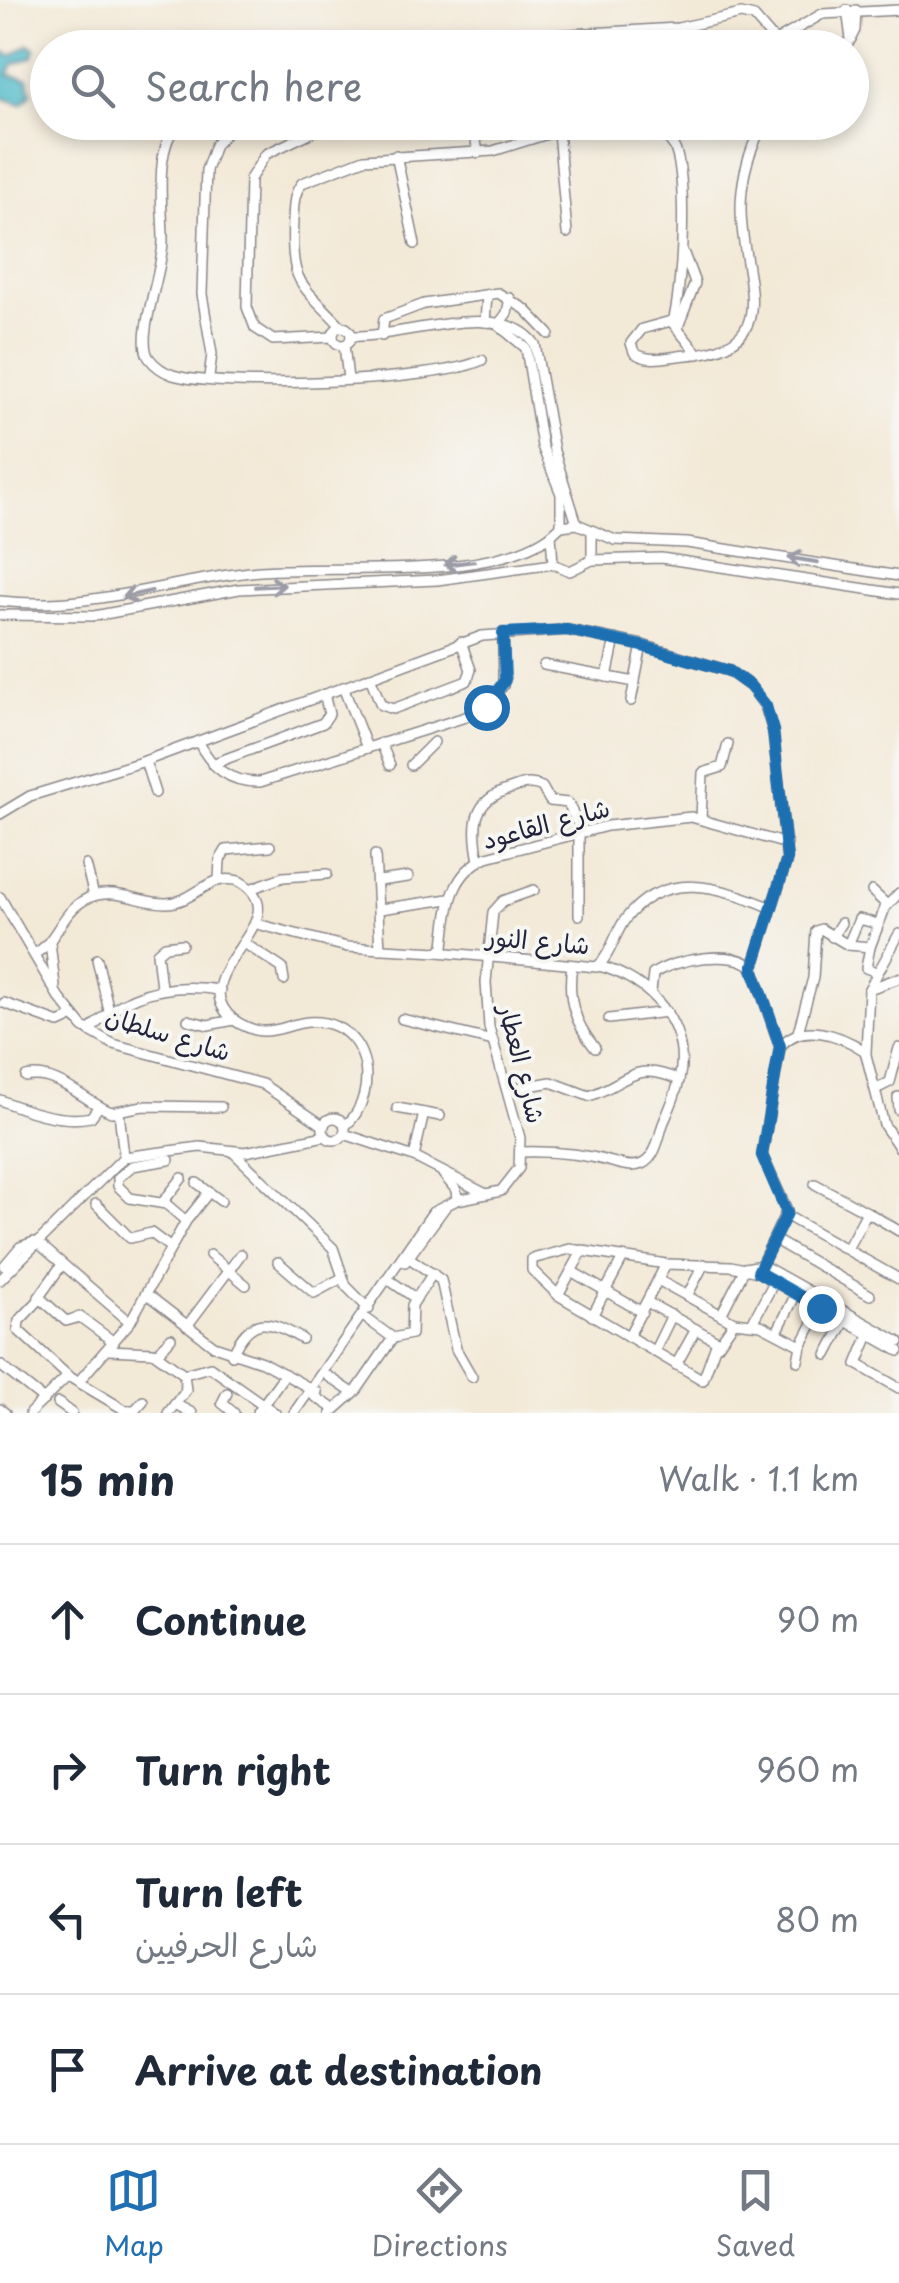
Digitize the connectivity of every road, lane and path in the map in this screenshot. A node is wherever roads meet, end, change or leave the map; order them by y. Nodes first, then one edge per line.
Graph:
1 (851, 10) junction
2 (899, 10) edge
3 (642, 30) edge
4 (765, 30) edge
5 (791, 30) edge
6 (850, 30) edge
7 (169, 140) edge
8 (220, 140) edge
9 (291, 140) edge
10 (476, 140) edge
11 (525, 140) edge
12 (559, 140) edge
13 (667, 140) edge
14 (757, 140) edge
15 (478, 153) junction
16 (396, 156) junction
17 (567, 233) dead end
18 (415, 244) dead end
19 (488, 295) junction
20 (510, 298) junction
21 (485, 322) junction
22 (498, 325) junction
23 (342, 327) junction
24 (677, 328) junction
25 (549, 334) dead end
26 (382, 336) junction
27 (333, 337) junction
28 (348, 341) junction
29 (698, 354) junction
30 (672, 356) junction
31 (482, 360) dead end
32 (209, 377) junction
33 (348, 379) junction
34 (540, 406) junction
35 (578, 524) junction
36 (561, 526) junction
37 (592, 532) junction
38 (551, 535) junction
39 (663, 542) junction
40 (661, 558) junction
41 (592, 560) junction
42 (552, 564) junction
43 (899, 576) edge
44 (899, 594) edge
45 (0, 601) edge
46 (0, 615) edge
47 (503, 633) junction
48 (615, 639) junction
49 (462, 642) junction
50 (642, 646) junction
51 (544, 664) dead end
52 (370, 676) junction
53 (607, 677) junction
54 (635, 682) junction
55 (343, 687) junction
56 (324, 694) junction
57 (631, 701) dead end
58 (253, 722) junction
59 (421, 730) junction
60 (198, 741) junction
61 (262, 744) junction
62 (380, 744) junction
63 (728, 744) dead end
64 (368, 748) junction
65 (145, 761) junction
66 (212, 764) junction
67 (390, 765) dead end
68 (410, 765) dead end
69 (155, 793) dead end
70 (0, 814) edge
71 (701, 818) junction
72 (581, 833) junction
73 (786, 844) junction
74 (270, 846) dead end
75 (375, 855) dead end
76 (479, 861) junction
77 (86, 865) dead end
78 (327, 874) dead end
79 (408, 877) dead end
80 (219, 879) junction
81 (379, 881) junction
82 (250, 888) junction
83 (534, 890) dead end
84 (872, 892) dead end
85 (899, 893) edge
86 (94, 896) junction
87 (0, 897) edge
88 (449, 900) junction
89 (886, 905) junction
90 (772, 908) junction
91 (380, 909) junction
92 (579, 915) dead end
93 (841, 923) dead end
94 (257, 924) junction
95 (878, 924) junction
96 (899, 934) edge
97 (832, 936) junction
98 (50, 940) junction
99 (244, 942) junction
100 (182, 944) dead end
101 (848, 945) junction
102 (870, 947) junction
103 (380, 949) junction
104 (438, 952) junction
105 (34, 954) junction
106 (488, 957) junction
107 (97, 959) dead end
108 (572, 965) junction
109 (600, 966) junction
110 (753, 968) junction
111 (876, 972) junction
112 (899, 978) edge
113 (284, 980) dead end
114 (161, 988) junction
115 (220, 990) junction
116 (868, 990) junction
117 (651, 992) junction
118 (58, 996) junction
119 (4, 1003) dead end
120 (109, 1010) junction
121 (667, 1012) junction
122 (72, 1017) junction
123 (402, 1018) dead end
124 (188, 1020) dead end
125 (234, 1020) junction
126 (609, 1020) dead end
127 (89, 1031) junction
128 (798, 1032) junction
129 (492, 1041) junction
130 (780, 1046) junction
131 (595, 1048) dead end
132 (899, 1048) edge
133 (866, 1053) junction
134 (897, 1066) edge
135 (26, 1076) dead end
136 (679, 1080) junction
137 (876, 1089) junction
138 (507, 1090) junction
139 (898, 1098) edge
140 (0, 1100) edge
141 (98, 1106) junction
142 (221, 1108) dead end
143 (397, 1108) dead end
144 (899, 1110) edge
145 (119, 1112) junction
146 (424, 1113) junction
147 (440, 1116) dead end
148 (345, 1130) junction
149 (899, 1130) edge
150 (324, 1131) junction
151 (890, 1137) junction
152 (899, 1147) edge
153 (233, 1152) junction
154 (521, 1152) junction
155 (124, 1157) junction
156 (414, 1157) junction
157 (169, 1160) dead end
158 (438, 1168) junction
159 (182, 1178) dead end
160 (197, 1183) dead end
161 (815, 1184) dead end
162 (209, 1192) junction
163 (486, 1194) junction
164 (162, 1202) junction
165 (221, 1202) dead end
166 (452, 1202) junction
167 (96, 1204) dead end
168 (866, 1212) junction
169 (787, 1216) junction
170 (186, 1221) junction
171 (899, 1230) edge
172 (775, 1240) junction
173 (37, 1242) junction
174 (171, 1248) junction
175 (847, 1248) junction
176 (583, 1250) junction
177 (242, 1254) dead end
178 (210, 1255) dead end
179 (408, 1257) junction
180 (623, 1258) junction
181 (278, 1262) dead end
182 (666, 1264) junction
183 (704, 1264) junction
184 (61, 1266) junction
185 (745, 1268) junction
186 (760, 1268) junction
187 (228, 1270) junction
188 (0, 1272) edge
189 (571, 1272) junction
190 (434, 1273) junction
191 (342, 1278) junction
192 (899, 1279) edge
193 (0, 1280) edge
194 (658, 1280) junction
195 (392, 1282) junction
196 (774, 1282) junction
197 (246, 1285) dead end
198 (606, 1291) junction
199 (796, 1294) junction
200 (148, 1295) junction
201 (558, 1295) junction
202 (870, 1295) dead end
203 (415, 1298) junction
204 (691, 1298) junction
205 (40, 1299) junction
206 (647, 1302) junction
207 (821, 1308) junction
208 (369, 1312) junction
209 (642, 1312) junction
210 (722, 1314) junction
211 (672, 1315) junction
212 (592, 1316) junction
213 (845, 1321) junction
214 (130, 1322) junction
215 (684, 1322) junction
216 (734, 1322) junction
217 (752, 1323) junction
218 (186, 1326) junction
219 (696, 1329) junction
220 (777, 1332) junction
221 (869, 1334) junction
222 (628, 1337) junction
223 (170, 1338) dead end
224 (393, 1338) junction
225 (898, 1338) edge
226 (302, 1339) dead end
227 (718, 1345) junction
228 (111, 1346) junction
229 (801, 1346) junction
230 (899, 1351) edge
231 (654, 1352) junction
232 (157, 1354) junction
233 (232, 1354) junction
234 (827, 1355) dead end
235 (798, 1361) dead end
236 (0, 1365) edge
237 (676, 1365) junction
238 (184, 1374) junction
239 (285, 1374) junction
240 (68, 1376) junction
241 (328, 1376) junction
242 (472, 1378) dead end
243 (80, 1380) junction
244 (899, 1388) edge
245 (315, 1392) junction
246 (227, 1393) dead end
247 (353, 1393) junction
248 (44, 1400) junction
249 (143, 1401) dead end
250 (58, 1403) dead end
251 (172, 1409) edge
252 (260, 1409) edge
253 (333, 1411) edge
254 (30, 1413) edge
255 (72, 1413) edge
256 (192, 1413) edge
257 (234, 1413) edge
258 (275, 1413) edge
259 (298, 1413) edge

1 - 2 street
1 - 5 street
1 - 6 street
3 - 4 street
7 - 32 street
8 - 32 street
9 - 27 street
10 - 15 street
11 - 15 street
12 - 17 street
13 - 24 street
14 - 29 street
15 - 16 street
16 - 18 street
16 - 23 street
19 - 20 street
19 - 21 street
19 - 26 street
20 - 22 street
20 - 25 street
21 - 22 street
21 - 26 street
22 - 34 street
23 - 27 street
23 - 28 street
24 - 29 street
24 - 30 street
24 - 30 street
26 - 28 street
27 - 28 street
28 - 33 street
29 - 30 street
31 - 33 street
32 - 33 street
34 - 35 street
34 - 36 street
35 - 36 street
35 - 37 street
36 - 38 street
37 - 39 street
37 - 41 street
38 - 42 street
38 -> 45 street
39 - 40 street
43 -> 39 street
40 - 41 street
40 - 44 street
41 - 42 street
46 -> 42 street
47 - 48 street
47 - 49 street
47 - 59 street
48 - 50 street
48 - 53 street
49 - 52 street
49 - 52 street
50 - 54 street
50 - 73 street
51 - 53 street
52 - 55 street
53 - 54 street
54 - 57 street
55 - 56 street
55 - 64 street
56 - 58 street
56 - 61 street
58 - 60 street
58 - 61 street
59 - 62 street
59 - 68 street
60 - 65 street
60 - 66 street
61 - 66 street
62 - 64 street
62 - 67 street
63 - 71 street
64 - 66 street
65 - 69 street
65 - 70 street
71 - 72 street, شارع القاعود
71 - 73 street, شارع القاعود
72 - 76 street, شارع القاعود
72 - 76 street
72 - 92 street
73 - 90 street
74 - 80 street
75 - 81 street
76 - 88 street, شارع القاعود
77 - 86 street
78 - 82 street
79 - 81 street
80 - 82 street
80 - 86 street
81 - 91 street
82 - 94 street
83 - 106 street, شارع العطار
84 - 89 street
85 - 89 street
86 - 98 street
87 - 105 street, شارع سلطان
88 - 91 street
88 - 104 street, شارع القاعود
89 - 95 street
90 - 109 street, شارع النور
90 - 110 street
91 - 103 street
93 - 97 street
94 - 99 street
94 - 103 street
95 - 101 street
95 - 102 street
96 - 111 street
97 - 101 street
97 - 128 street
98 - 105 street
98 - 118 street
99 - 113 street
99 - 115 street
100 - 114 street
101 - 102 street
102 - 111 street
103 - 104 street
104 - 106 street, شارع النور
105 - 118 street, شارع سلطان
106 - 108 street, شارع النور
106 - 129 street, شارع العطار
107 - 120 street
108 - 109 street, شارع النور
108 - 131 street
109 - 117 street
110 - 117 street
110 - 130 street
111 - 116 street
112 - 116 street
114 - 115 street
114 - 120 street
115 - 125 street
116 - 133 street
117 - 121 street
118 - 122 street, شارع سلطان
119 - 122 street
120 - 127 street
121 - 126 street
121 - 136 street
122 - 127 street, شارع سلطان
123 - 129 street
124 - 125 street
125 - 148 street
127 - 150 street, شارع سلطان
128 - 130 street
128 - 133 street
129 - 138 street, شارع العطار
130 - 169 street
132 - 134 street
133 - 137 street
134 - 137 street
135 - 141 street
136 - 138 street
136 - 154 street
137 - 151 street
138 - 154 street, شارع العطار
139 - 144 street
140 - 141 street
141 - 145 street
142 - 145 street
143 - 146 street
145 - 155 street
146 - 147 street
146 - 156 street
148 - 150 street
148 - 150 street
148 - 156 street
149 - 151 street
150 - 153 street
151 - 152 street
153 - 155 street
153 - 191 street
154 - 163 street, شارع العطار
155 - 173 street
156 - 158 street
157 - 164 street
158 - 163 street
158 - 166 street
159 - 164 street
160 - 162 street
161 - 168 street
162 - 165 street
162 - 170 street
163 - 166 street
164 - 170 street
166 - 179 street
166 - 208 street
167 - 174 street
168 - 171 street
168 - 175 street
169 - 172 street
169 - 175 street
170 - 174 street
172 - 186 street
172 - 202 street
173 - 184 street
173 - 188 street
173 - 193 street
174 - 200 street
175 - 192 street
176 - 180 street
176 - 189 street
176 - 201 street
177 - 187 street
178 - 187 street
179 - 190 street
179 - 195 street
180 - 182 street
180 - 198 street
181 - 191 street
182 - 183 street
182 - 194 street
183 - 185 street
183 - 204 street
184 - 205 street
184 - 214 street
185 - 186 street
185 - 210 street
186 - 196 street
186 - 225 street
187 - 197 street
187 - 218 street
189 - 198 street
189 - 201 street
190 - 203 street
190 - 242 street
191 - 208 street
194 - 204 street
194 - 206 street
195 - 203 street
195 - 208 street
196 - 199 street
196 - 217 street
198 - 209 street
198 - 212 street
199 - 207 street
199 - 220 street
200 - 214 street
200 - 218 street
201 - 212 street
203 - 224 street
204 - 210 street
204 - 215 street
205 - 228 street
205 - 240 street
206 - 209 street
206 - 211 street
207 - 213 street
207 - 229 street
208 - 224 street
208 - 241 street
208 - 245 street
209 - 222 street
210 - 216 street
211 - 215 street
211 - 231 street
212 - 222 street
213 - 221 street
213 - 234 street
214 - 228 street
215 - 219 street
216 - 217 street
216 - 227 street
217 - 220 street
218 - 233 street
219 - 227 street
219 - 237 street
220 - 229 street
221 - 230 street
221 - 244 street
222 - 231 street
223 - 232 street
224 - 247 street
226 - 233 street
227 - 237 street
228 - 232 street
228 - 243 street
229 - 235 street
231 - 237 street
232 - 238 street
233 - 239 street
236 - 248 street
238 - 251 street
238 - 252 street
239 - 245 street
239 - 252 street
240 - 243 street
240 - 248 street
241 - 245 street
241 - 247 street
243 - 249 street
245 - 253 street
245 - 259 street
246 - 257 street
247 - 253 street
248 - 254 street
250 - 255 street
251 - 256 street
252 - 258 street

